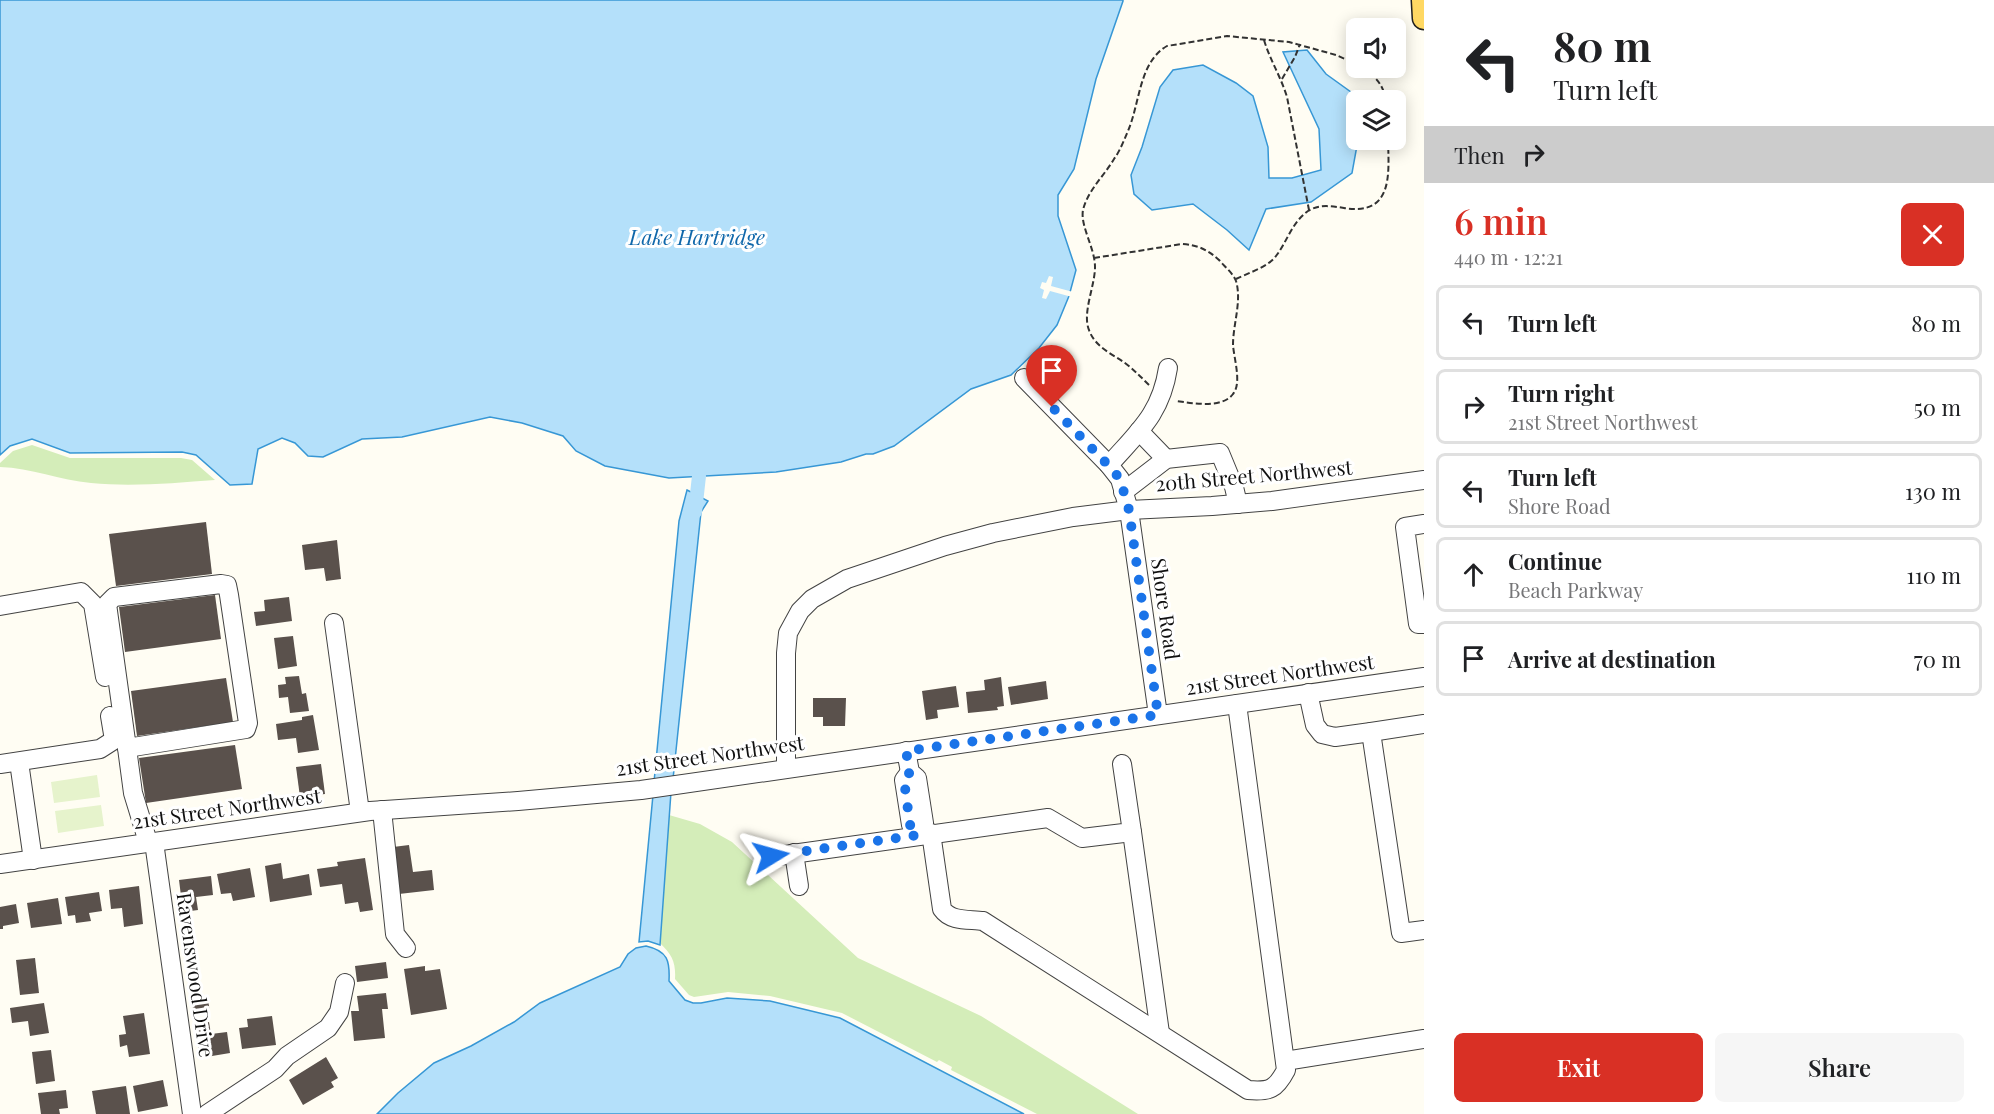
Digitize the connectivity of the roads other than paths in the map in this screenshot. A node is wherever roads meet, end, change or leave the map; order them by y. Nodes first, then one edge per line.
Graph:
1 (1423, 0) edge
2 (1424, 18) edge
3 (1168, 368) dead end
4 (1024, 378) dead end
5 (1139, 431) junction
6 (1166, 459) junction
7 (1108, 465) junction
8 (1424, 480) edge
9 (1124, 492) junction
10 (1238, 504) junction
11 (1129, 510) junction
12 (1424, 524) edge
13 (0, 606) edge
14 (334, 623) dead end
15 (1424, 624) edge
16 (1424, 677) edge
17 (1308, 693) junction
18 (1237, 704) junction
19 (1158, 715) junction
20 (1424, 724) edge
21 (1371, 732) junction
22 (127, 748) junction
23 (906, 751) junction
24 (24, 761) junction
25 (0, 764) edge
26 (1122, 764) dead end
27 (786, 768) junction
28 (382, 810) junction
29 (360, 812) junction
30 (1132, 832) junction
31 (922, 833) junction
32 (151, 842) junction
33 (794, 853) junction
34 (771, 856) dead end
35 (38, 859) junction
36 (0, 864) edge
37 (799, 886) dead end
38 (1424, 930) edge
39 (406, 948) dead end
40 (345, 983) dead end
41 (1160, 1033) junction
42 (1424, 1039) edge
43 (1285, 1061) junction
44 (192, 1114) edge
45 (207, 1114) edge

1 - 2 main road
3 - 5 street
4 - 7 street, Shore Road
5 - 6 street
5 - 7 street
6 - 9 street
6 - 10 street
7 - 9 street, Shore Road
8 - 10 street, 20th Street Northwest
9 - 11 street, Shore Road
10 - 11 street, 20th Street Northwest
11 - 19 street, Shore Road
11 - 27 street, 20th Street Northwest
12 - 15 street
13 - 24 street
14 - 29 street
16 - 17 street, 21st Street Northwest
17 - 18 street, 21st Street Northwest
17 - 21 street
18 - 19 street, 21st Street Northwest
18 - 43 street
19 - 23 street, 21st Street Northwest
20 - 21 street
21 - 38 street
22 - 22 street, Ravenswood Drive
22 - 32 street, Ravenswood Drive
23 - 27 street, 21st Street Northwest
23 - 31 street
24 - 25 street
24 - 35 street
26 - 30 street
27 - 28 street, 21st Street Northwest
28 - 29 street, 21st Street Northwest
28 - 39 street
29 - 32 street, 21st Street Northwest
30 - 31 street
30 - 41 street
31 - 33 street
31 - 41 street
32 - 35 street, 21st Street Northwest
32 - 44 street, Ravenswood Drive
33 - 34 street
33 - 37 street
35 - 36 street, 21st Street Northwest
40 - 45 street
41 - 43 street
42 - 43 street

